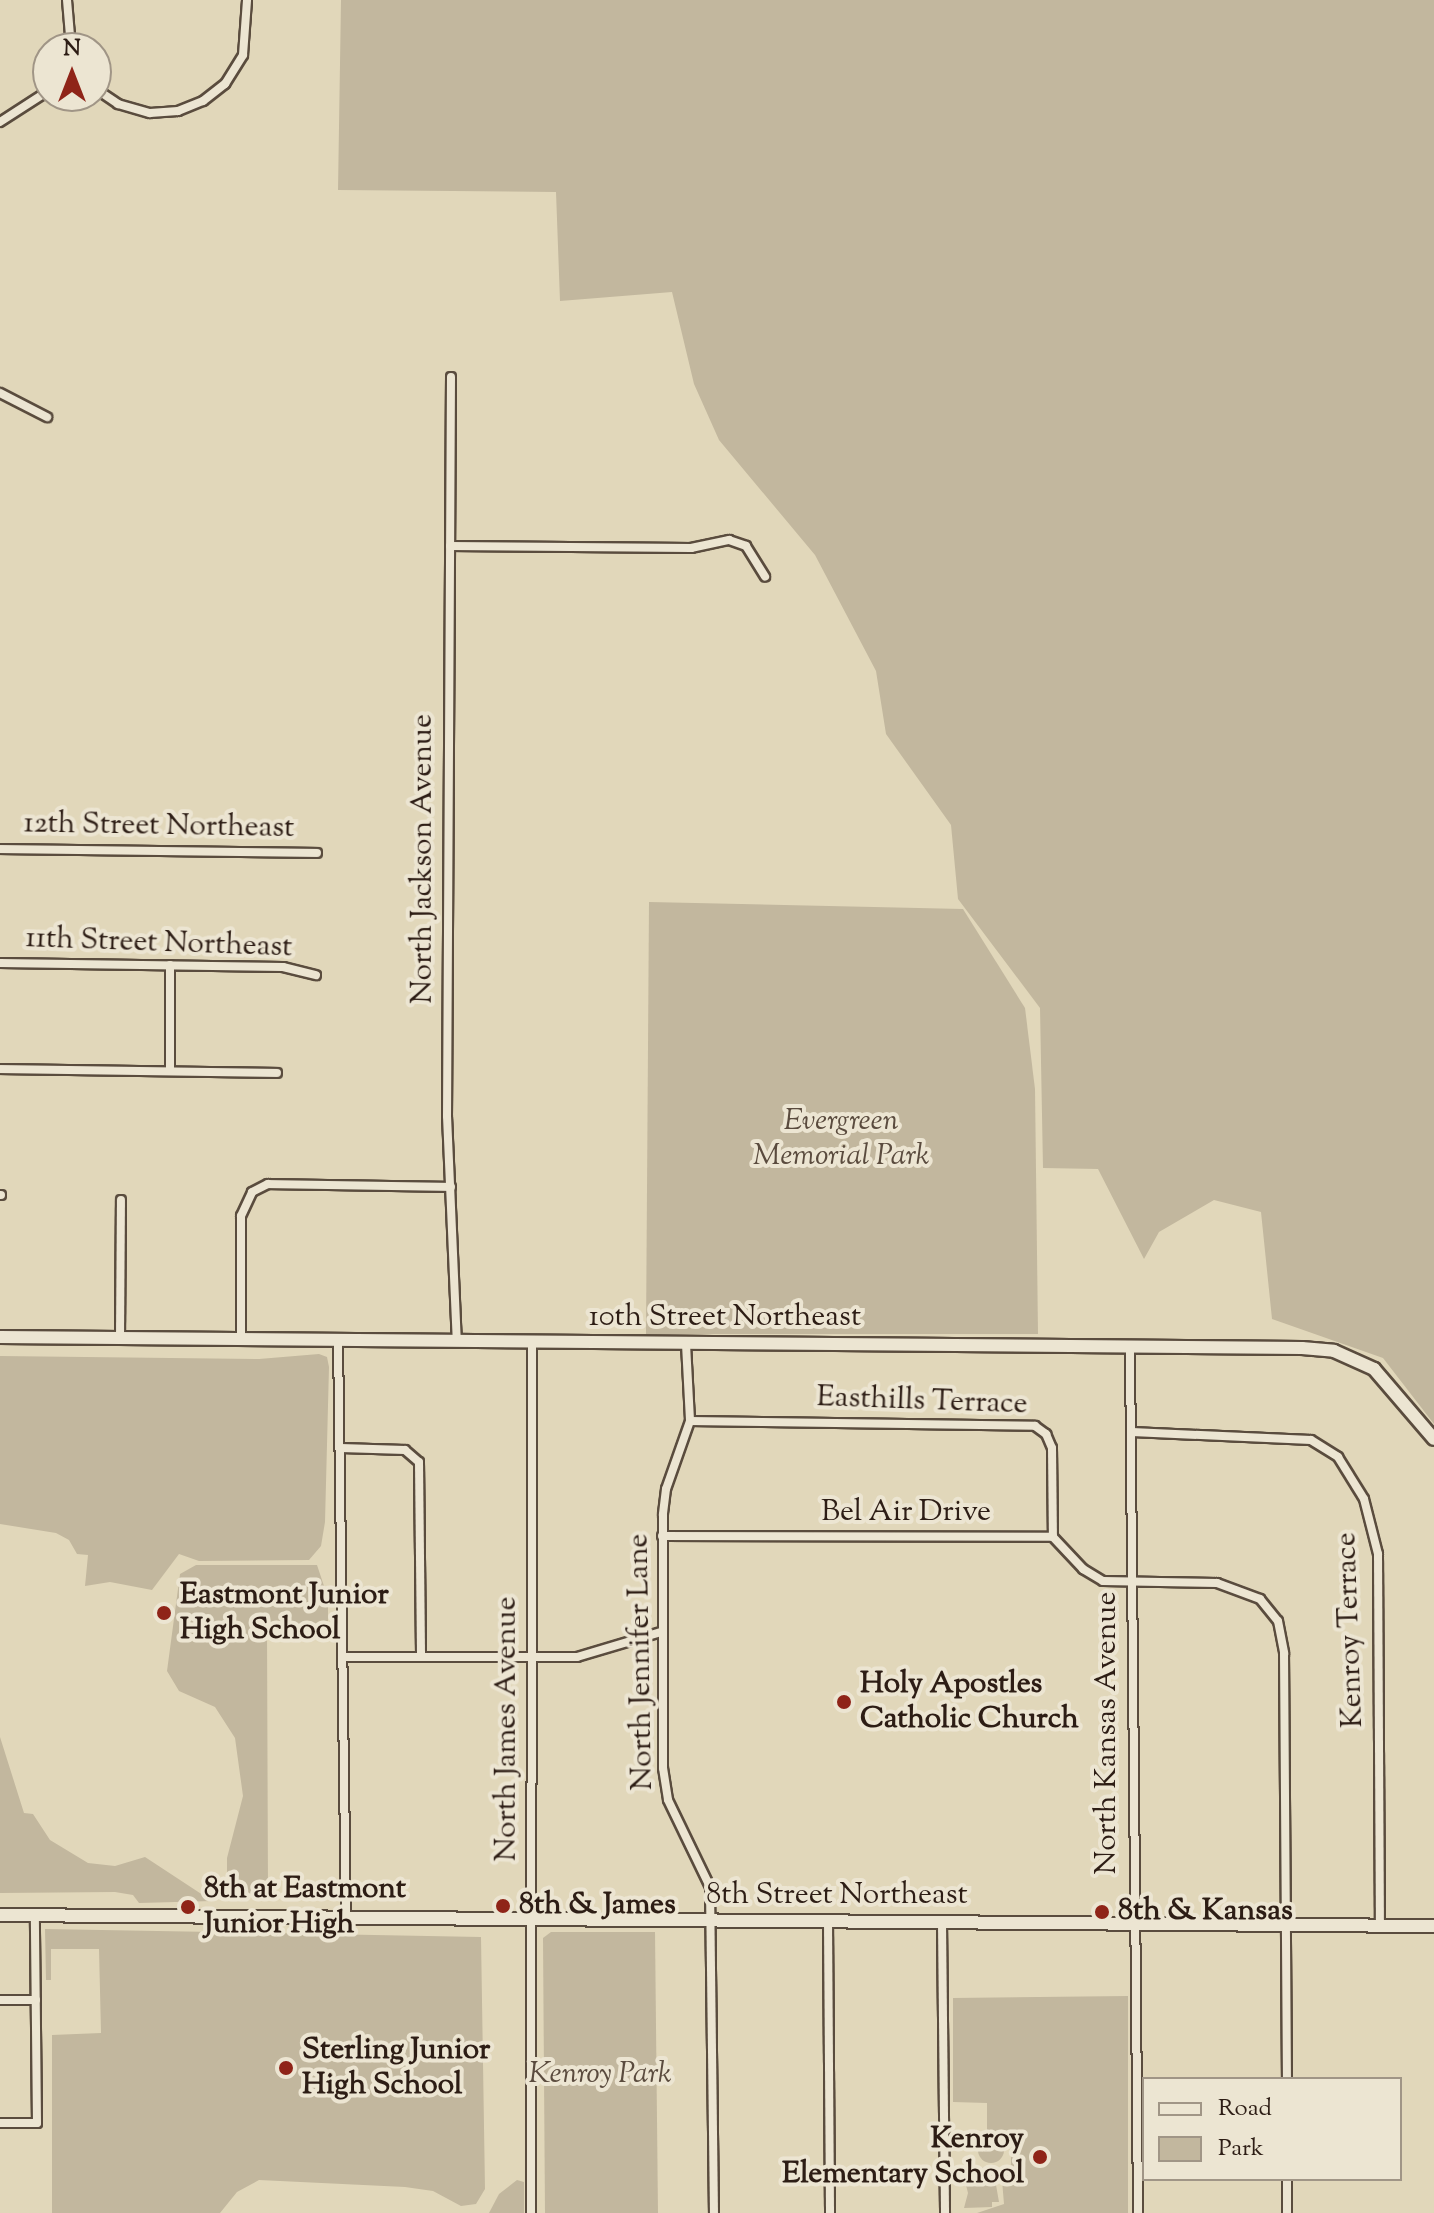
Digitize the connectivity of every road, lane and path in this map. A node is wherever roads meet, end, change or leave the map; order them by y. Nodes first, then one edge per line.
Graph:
1 (67, 0) edge
2 (247, 0) edge
3 (70, 32) edge
4 (112, 100) edge
5 (32, 101) edge
6 (0, 122) edge
7 (451, 377) dead end
8 (0, 393) edge
9 (47, 417) dead end
10 (450, 546) junction
11 (765, 576) dead end
12 (0, 849) edge
13 (317, 853) dead end
14 (0, 963) edge
15 (170, 965) junction
16 (316, 975) dead end
17 (0, 1069) edge
18 (170, 1071) junction
19 (277, 1073) dead end
20 (451, 1187) junction
21 (121, 1200) dead end
22 (0, 1337) edge
23 (120, 1338) junction
24 (241, 1339) junction
25 (338, 1340) junction
26 (457, 1342) junction
27 (532, 1342) junction
28 (686, 1344) junction
29 (1130, 1349) junction
30 (690, 1421) junction
31 (1132, 1432) junction
32 (1434, 1439) edge
33 (341, 1448) junction
34 (662, 1536) junction
35 (1053, 1537) junction
36 (1132, 1582) junction
37 (661, 1632) junction
38 (421, 1656) junction
39 (342, 1657) junction
40 (532, 1659) junction
41 (0, 1915) edge
42 (35, 1915) junction
43 (346, 1918) junction
44 (532, 1919) junction
45 (711, 1922) junction
46 (828, 1922) junction
47 (942, 1923) junction
48 (1133, 1923) junction
49 (1284, 1926) junction
50 (1380, 1926) junction
51 (1434, 1926) edge
52 (0, 2000) edge
53 (36, 2000) junction
54 (1287, 2077) edge
55 (0, 2123) edge
56 (1287, 2181) edge
57 (531, 2213) edge
58 (714, 2213) edge
59 (830, 2213) edge
60 (945, 2213) edge
61 (1138, 2213) edge
62 (1287, 2213) edge

1 - 3 street
2 - 4 street
5 - 6 street
7 - 10 street, North Jackson Avenue
8 - 9 street
10 - 11 street
10 - 20 street, North Jackson Avenue
12 - 13 street, 12th Street Northeast
14 - 15 street, 11th Street Northeast
15 - 16 street, 11th Street Northeast
15 - 18 street
17 - 18 street
18 - 19 street
20 - 24 street
20 - 26 street, North Jackson Avenue
21 - 23 street
22 - 23 main road, 10th Street Northeast
23 - 24 main road, 10th Street Northeast
24 - 25 main road, 10th Street Northeast
25 - 26 main road, 10th Street Northeast
25 - 33 street
26 - 27 main road, 10th Street Northeast
27 - 28 main road, 10th Street Northeast
27 - 40 street, North James Avenue
28 - 29 main road, 10th Street Northeast
28 - 30 street, North Jennifer Lane
29 - 31 street, North Kansas Avenue
29 - 32 main road, 10th Street Northeast
30 - 34 street, North Jennifer Lane
30 - 35 street, Easthills Terrace
31 - 36 street, North Kansas Avenue
31 - 50 street, Kenroy Terrace
33 - 38 street
33 - 39 street
34 - 35 street, Bel Air Drive
34 - 37 street, North Jennifer Lane
35 - 36 street
36 - 48 street, North Kansas Avenue
36 - 49 street
37 - 40 street
37 - 45 street, North Jennifer Lane
38 - 39 street
38 - 40 street
39 - 43 street
40 - 44 street, North James Avenue
41 - 42 main road, 8th Street Northeast
42 - 43 main road, 8th Street Northeast
42 - 53 street
43 - 44 main road, 8th Street Northeast
44 - 45 main road, 8th Street Northeast
44 - 57 street, North James Avenue
45 - 46 main road, 8th Street Northeast
45 - 58 street, North Jennifer Lane
46 - 47 main road, 8th Street Northeast
46 - 59 street
47 - 48 main road, 8th Street Northeast
47 - 60 street
48 - 49 main road, 8th Street Northeast
48 - 61 street, North Kansas Avenue
49 - 50 main road, 8th Street Northeast
49 - 54 street
50 - 51 main road, 8th Street Northeast
52 - 53 street
53 - 55 street
56 - 62 street

